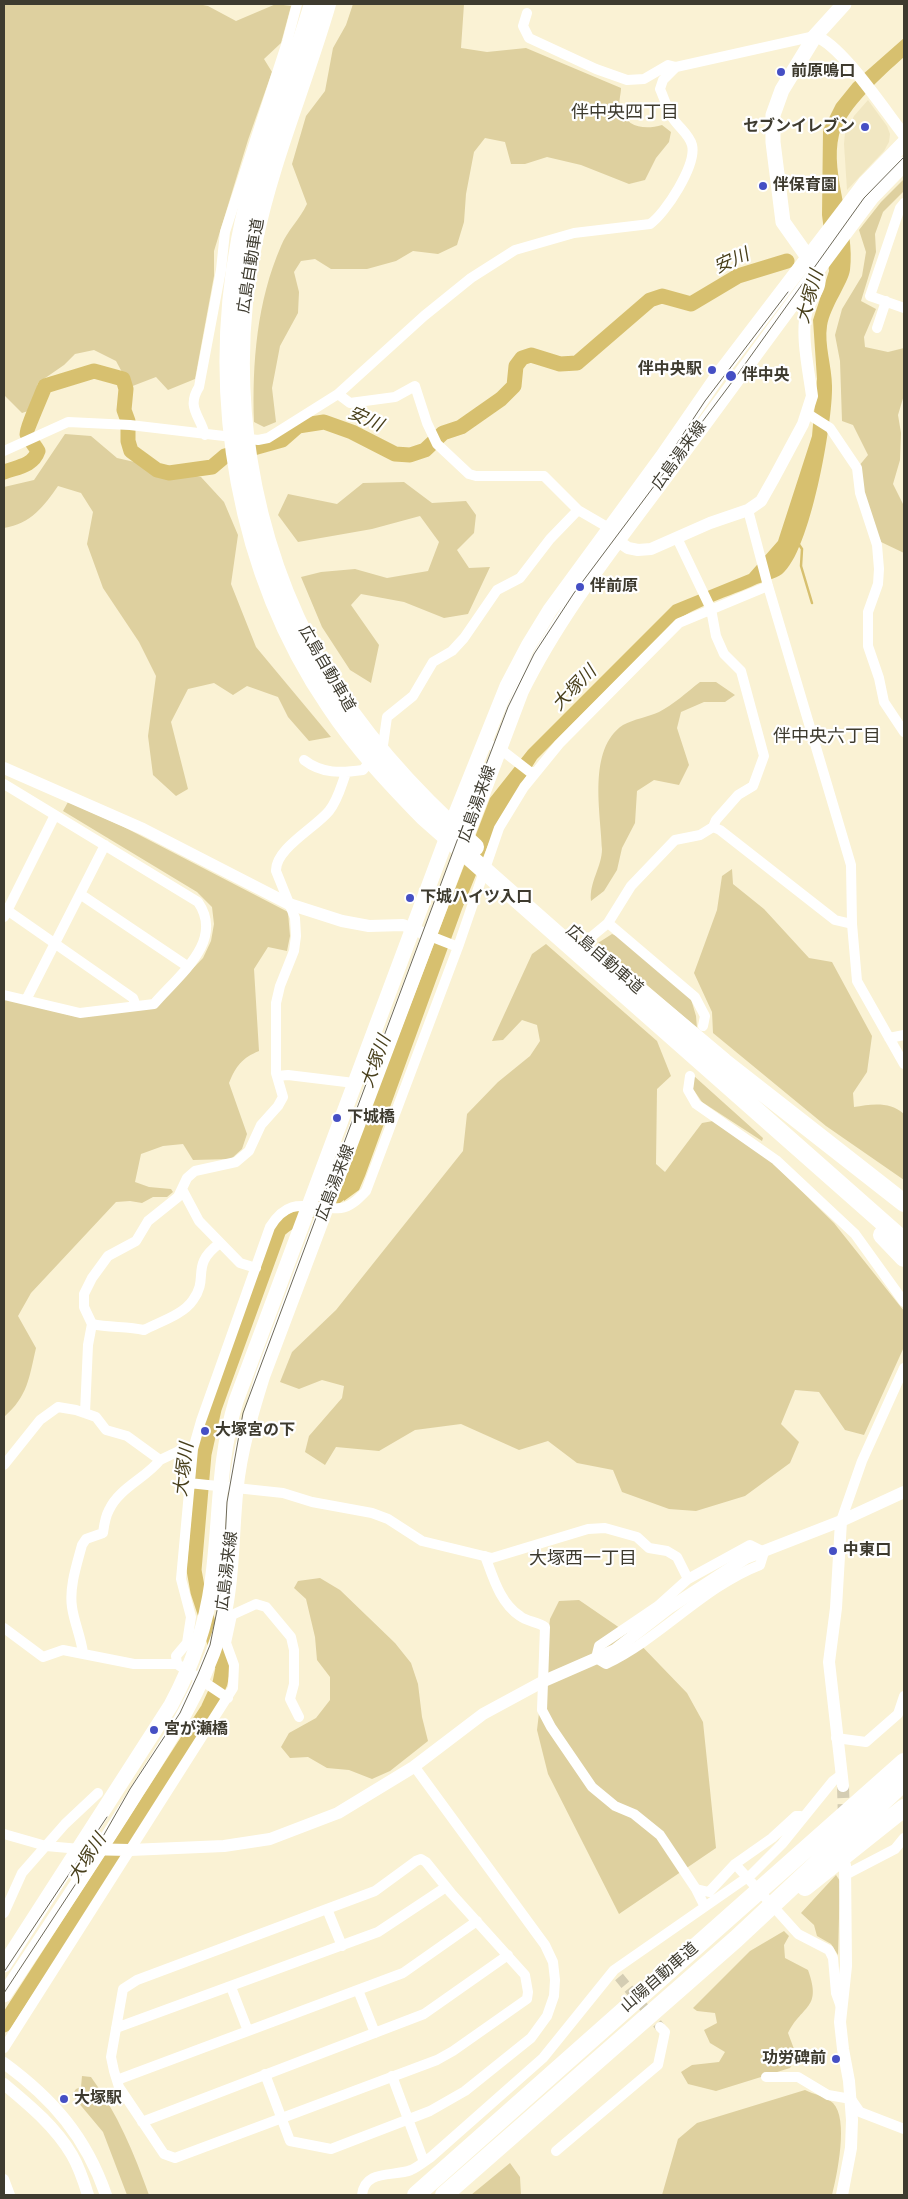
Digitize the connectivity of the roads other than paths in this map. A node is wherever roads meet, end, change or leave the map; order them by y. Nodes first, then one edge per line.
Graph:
1 (297, 4) edge
2 (313, 4) edge
3 (327, 4) edge
4 (844, 4) edge
5 (527, 13) dead end
6 (815, 36) junction
7 (676, 66) junction
8 (904, 135) edge
9 (904, 143) edge
10 (904, 164) edge
11 (904, 203) edge
12 (808, 257) junction
13 (817, 271) junction
14 (886, 301) junction
15 (904, 308) edge
16 (877, 328) dead end
17 (338, 394) junction
18 (237, 415) junction
19 (810, 415) junction
20 (205, 435) junction
21 (4, 451) edge
22 (578, 510) junction
23 (748, 510) junction
24 (609, 528) junction
25 (677, 538) junction
26 (618, 541) junction
27 (767, 583) junction
28 (710, 607) junction
29 (904, 732) edge
30 (492, 745) junction
31 (304, 760) dead end
32 (4, 768) edge
33 (346, 772) junction
34 (532, 772) junction
35 (5, 787) edge
36 (55, 815) junction
37 (713, 827) junction
38 (105, 846) junction
39 (80, 894) junction
40 (289, 904) junction
41 (5, 911) edge
42 (608, 923) junction
43 (852, 924) junction
44 (414, 928) junction
45 (432, 936) junction
46 (590, 938) dead end
47 (54, 945) junction
48 (456, 946) junction
49 (598, 964) junction
50 (187, 966) junction
51 (4, 995) edge
52 (26, 1000) junction
53 (136, 1006) junction
54 (703, 1026) dead end
55 (904, 1035) edge
56 (890, 1038) junction
57 (904, 1064) edge
58 (277, 1076) junction
59 (690, 1076) dead end
60 (354, 1083) junction
61 (772, 1125) junction
62 (827, 1142) junction
63 (182, 1189) junction
64 (904, 1197) edge
65 (308, 1203) junction
66 (904, 1203) edge
67 (328, 1210) junction
68 (904, 1241) edge
69 (220, 1243) junction
70 (904, 1258) edge
71 (256, 1268) junction
72 (904, 1302) edge
73 (92, 1324) junction
74 (904, 1368) edge
75 (85, 1413) junction
76 (194, 1450) junction
77 (160, 1460) junction
78 (4, 1465) edge
79 (190, 1483) junction
80 (215, 1485) junction
81 (236, 1488) junction
82 (904, 1492) edge
83 (841, 1521) junction
84 (764, 1552) junction
85 (485, 1556) junction
86 (684, 1585) junction
87 (690, 1606) junction
88 (4, 1628) edge
89 (83, 1653) junction
90 (596, 1658) junction
91 (183, 1667) junction
92 (544, 1681) junction
93 (206, 1685) junction
94 (904, 1696) edge
95 (226, 1697) junction
96 (299, 1717) dead end
97 (836, 1738) junction
98 (904, 1749) edge
99 (904, 1762) edge
100 (414, 1766) junction
101 (842, 1781) joint
102 (904, 1782) edge
103 (98, 1793) dead end
104 (904, 1808) edge
105 (804, 1815) junction
106 (4, 1834) edge
107 (904, 1838) edge
108 (46, 1846) junction
109 (80, 1849) junction
110 (103, 1850) junction
111 (128, 1850) junction
112 (737, 1865) junction
113 (845, 1870) joint
114 (446, 1887) junction
115 (696, 1889) junction
116 (704, 1906) junction
117 (327, 1909) junction
118 (4, 1913) edge
119 (476, 1921) junction
120 (736, 1939) junction
121 (342, 1946) junction
122 (508, 1955) junction
123 (4, 1965) edge
124 (232, 1987) junction
125 (358, 1990) junction
126 (4, 1995) edge
127 (841, 2007) junction
128 (612, 2020) junction
129 (660, 2027) tunnel mouth
130 (116, 2028) junction
131 (248, 2031) junction
132 (375, 2033) junction
133 (4, 2048) edge
134 (4, 2063) edge
135 (265, 2074) junction
136 (392, 2076) junction
137 (766, 2077) dead end
138 (117, 2080) junction
139 (4, 2084) edge
140 (851, 2099) junction
141 (281, 2118) junction
142 (408, 2120) junction
143 (142, 2122) junction
144 (904, 2129) edge
145 (556, 2151) dead end
146 (424, 2162) junction
147 (4, 2178) edge
148 (10, 2195) edge
149 (88, 2195) edge
150 (106, 2195) edge
151 (362, 2195) edge
152 (416, 2195) edge
153 (444, 2195) edge
154 (842, 2195) edge

1 - 20 street
2 - 18 highway, 広島自動車道
3 - 18 highway, 広島自動車道
4 - 6 main road
5 - 7 street
6 - 7 street
6 - 8 street
6 - 12 main road
7 - 17 street
9 - 12 main road, 広島湯来線
10 - 13 main road, 広島湯来線
11 - 14 street
12 - 13 main road
12 - 24 main road, 広島湯来線
13 - 19 street
13 - 26 main road, 広島湯来線
14 - 15 street
14 - 16 street
17 - 20 street
17 - 22 street
18 - 49 highway, 広島自動車道
19 - 23 street
19 - 29 street
20 - 21 street
22 - 24 street
22 - 33 street
23 - 25 street
23 - 27 street
24 - 26 street
24 - 30 main road, 広島湯来線
25 - 26 street
25 - 28 street
26 - 30 main road, 広島湯来線
27 - 28 street
27 - 43 street
28 - 34 street
28 - 37 street
30 - 34 street
30 - 44 main road, 広島湯来線
30 - 45 main road, 広島湯来線
31 - 33 street
32 - 40 street
33 - 40 street
34 - 48 street
35 - 36 street
36 - 38 street
36 - 41 street
37 - 42 street
37 - 43 street
38 - 39 street
38 - 50 street
39 - 47 street
39 - 50 street
40 - 44 street
40 - 58 street
41 - 47 street
42 - 46 street
42 - 54 street
43 - 56 street
44 - 45 street
44 - 60 main road, 広島湯来線
45 - 48 street
45 - 67 main road, 広島湯来線
47 - 52 street
47 - 53 street
48 - 67 street
49 - 61 highway, 広島自動車道
49 - 62 highway, 広島自動車道
50 - 53 street
51 - 52 street
52 - 53 street
55 - 56 street
56 - 57 street
58 - 60 street
58 - 63 street
59 - 72 street
60 - 65 main road, 広島湯来線
61 - 68 highway
61 - 70 highway
62 - 64 highway
62 - 66 highway
63 - 69 street
63 - 73 street
65 - 67 street
65 - 71 street
65 - 80 main road, 広島湯来線
67 - 81 main road, 広島湯来線
69 - 71 street
69 - 73 street
71 - 76 street
73 - 75 street
74 - 83 street
75 - 77 street
75 - 78 street
76 - 77 street
76 - 79 street
77 - 89 street
79 - 80 street
79 - 91 street
80 - 81 street
80 - 91 main road, 広島湯来線
81 - 85 street
81 - 93 main road, 広島湯来線
82 - 83 street
83 - 84 street
83 - 97 street
84 - 86 street
84 - 87 street
84 - 90 street
85 - 86 street
85 - 92 street
86 - 87 street
86 - 90 street
87 - 90 street
88 - 89 street
89 - 91 street
90 - 92 street
91 - 93 street
91 - 109 main road, 広島湯来線
92 - 100 street
92 - 115 street
93 - 95 street
93 - 110 main road, 広島湯来線
94 - 97 street
95 - 96 street
95 - 111 street
97 - 101 street
98 - 128 highway
99 - 128 highway, 山陽自動車道
100 - 111 street
100 - 142 street
101 - 105 street
102 - 120 highway, 山陽自動車道
103 - 108 street
104 - 120 highway
105 - 112 street
105 - 116 street
106 - 108 street
107 - 113 street
108 - 109 street
108 - 118 street
109 - 110 street
109 - 123 main road, 広島湯来線
110 - 111 street
110 - 126 main road, 広島湯来線
111 - 133 street
112 - 115 street
112 - 127 street
113 - 127 street
114 - 117 street
114 - 119 street
114 - 121 street
115 - 116 street
116 - 146 street
117 - 121 street
117 - 130 street
119 - 122 street
119 - 125 street
120 - 153 highway, 山陽自動車道
121 - 124 street
122 - 132 street
122 - 136 street
124 - 130 street
124 - 131 street
125 - 131 street
125 - 132 street
127 - 140 street
128 - 152 highway, 山陽自動車道
129 - 145 street
130 - 138 street
131 - 138 street
132 - 135 street
134 - 150 street
135 - 141 street
135 - 143 street
136 - 141 street
136 - 142 street
137 - 140 street
138 - 143 street
139 - 149 street
140 - 144 street
140 - 154 street
141 - 142 street
141 - 143 street
142 - 146 street
146 - 151 street
147 - 148 street

